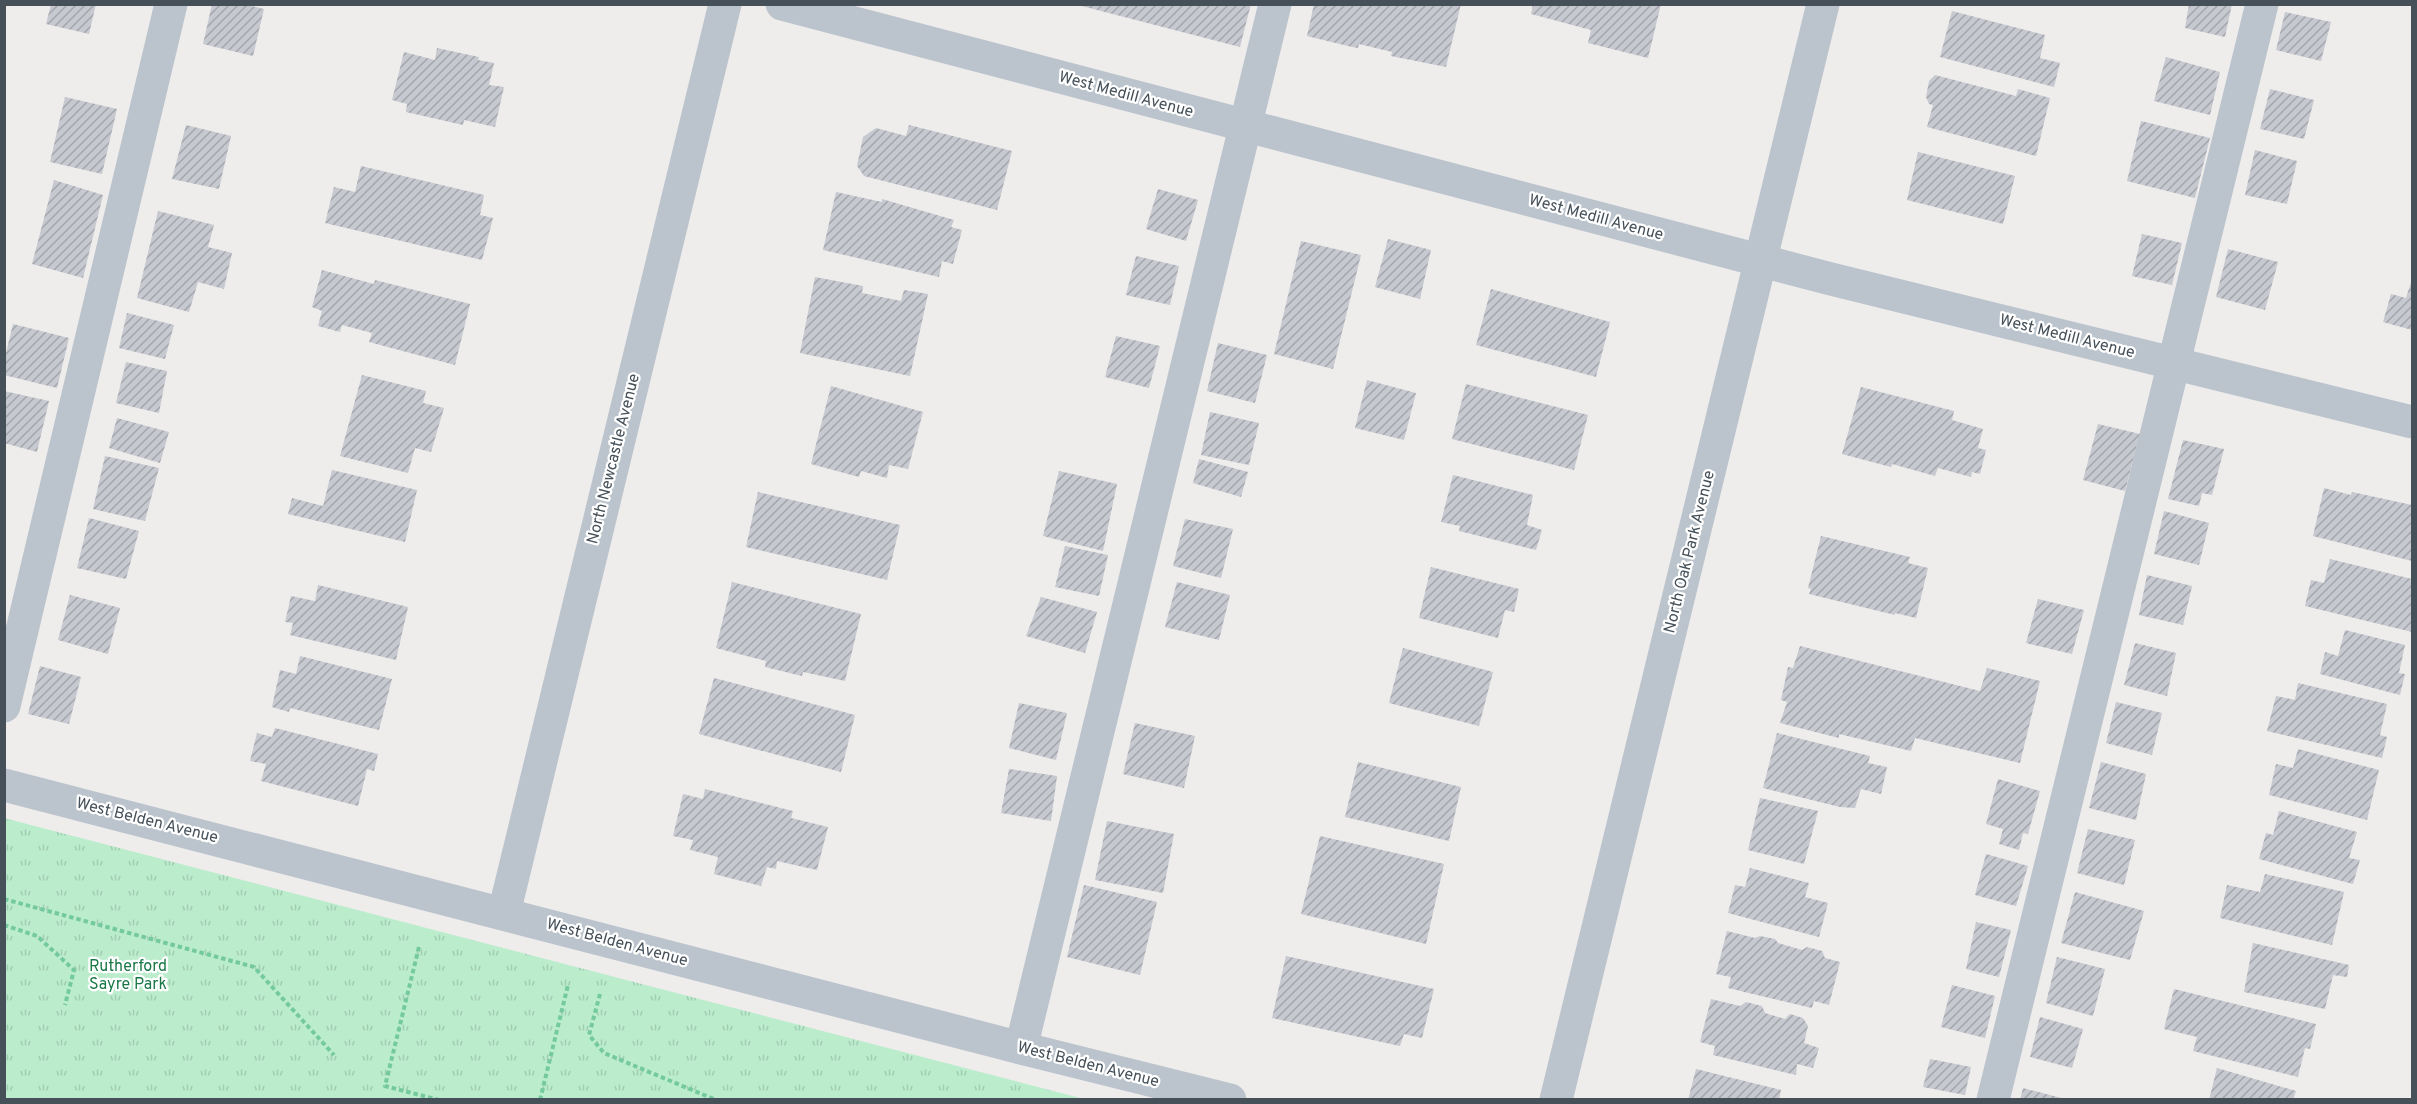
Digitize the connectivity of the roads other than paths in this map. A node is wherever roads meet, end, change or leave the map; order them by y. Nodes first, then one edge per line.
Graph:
1 (171, 4) edge
2 (725, 4) edge
3 (782, 4) edge
4 (1275, 4) edge
5 (1823, 4) edge
6 (2262, 4) edge
7 (1245, 127) junction
8 (1760, 261) junction
9 (2174, 364) junction
10 (2412, 422) edge
11 (4, 706) edge
12 (4, 785) edge
13 (504, 913) junction
14 (1021, 1048) junction
15 (1230, 1100) edge
16 (1556, 1100) edge
17 (1993, 1100) edge

1 - 11 street
2 - 13 street, North Newcastle Avenue
3 - 7 street, West Medill Avenue
4 - 7 street
5 - 8 street, North Oak Park Avenue
6 - 9 street
7 - 8 street, West Medill Avenue
7 - 14 street
8 - 9 street, West Medill Avenue
8 - 16 street, North Oak Park Avenue
9 - 10 street, West Medill Avenue
9 - 17 street
12 - 13 street, West Belden Avenue
13 - 14 street, West Belden Avenue
14 - 15 street, West Belden Avenue

